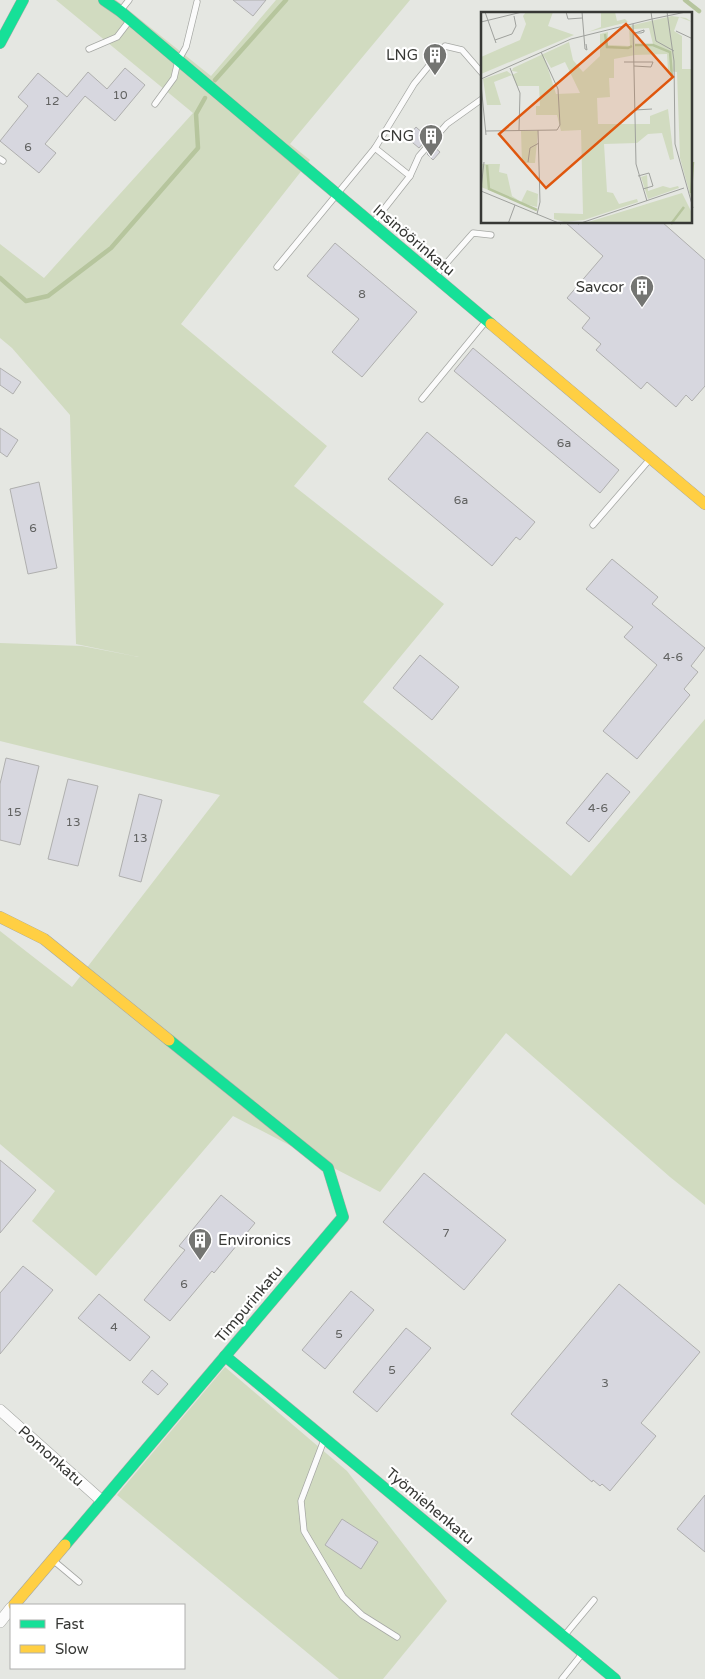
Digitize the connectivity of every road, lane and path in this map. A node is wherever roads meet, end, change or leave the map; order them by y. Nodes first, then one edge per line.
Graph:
1 (22, 0) edge
2 (104, 0) edge
3 (130, 0) edge
4 (197, 2) dead end
5 (120, 11) junction
6 (130, 20) junction
7 (0, 43) edge
8 (89, 49) dead end
9 (178, 61) junction
10 (481, 72) edge
11 (481, 100) edge
12 (155, 104) dead end
13 (376, 148) junction
14 (410, 176) junction
15 (336, 194) junction
16 (372, 224) junction
17 (491, 235) dead end
18 (277, 267) dead end
19 (434, 277) junction
20 (486, 320) junction
21 (422, 398) dead end
22 (651, 458) junction
23 (703, 499) edge
24 (593, 525) dead end
25 (0, 917) edge
26 (225, 1356) junction
27 (0, 1410) edge
28 (324, 1438) junction
29 (102, 1501) junction
30 (53, 1560) junction
31 (79, 1582) dead end
32 (594, 1600) dead end
33 (15, 1604) edge
34 (10, 1609) edge
35 (0, 1622) edge
36 (564, 1636) junction
37 (396, 1638) dead end
38 (584, 1653) junction
39 (562, 1679) edge
40 (616, 1679) edge

1 - 7 street
2 - 5 street, Insinöörinkatu
3 - 5 lane
4 - 9 lane
5 - 6 street, Insinöörinkatu
6 - 8 lane
6 - 9 street, Insinöörinkatu
9 - 12 lane
9 - 15 street, Insinöörinkatu
10 - 13 lane
11 - 14 lane
13 - 14 lane
13 - 15 lane
14 - 16 lane
15 - 16 street, Insinöörinkatu
15 - 18 lane
16 - 19 street, Insinöörinkatu
17 - 19 lane
19 - 20 street, Insinöörinkatu
20 - 21 lane
20 - 22 street, Insinöörinkatu
22 - 23 street, Insinöörinkatu
22 - 24 lane
25 - 26 street, Timpurinkatu
26 - 28 street, Työmiehenkatu
26 - 29 street, Timpurinkatu
27 - 29 street, Pomonkatu
28 - 36 street, Työmiehenkatu
28 - 37 lane
29 - 30 street, Timpurinkatu
30 - 31 lane
30 - 33 street, Timpurinkatu
32 - 36 lane
34 - 35 street
36 - 38 street, Työmiehenkatu
38 - 39 lane
38 - 40 street, Työmiehenkatu

